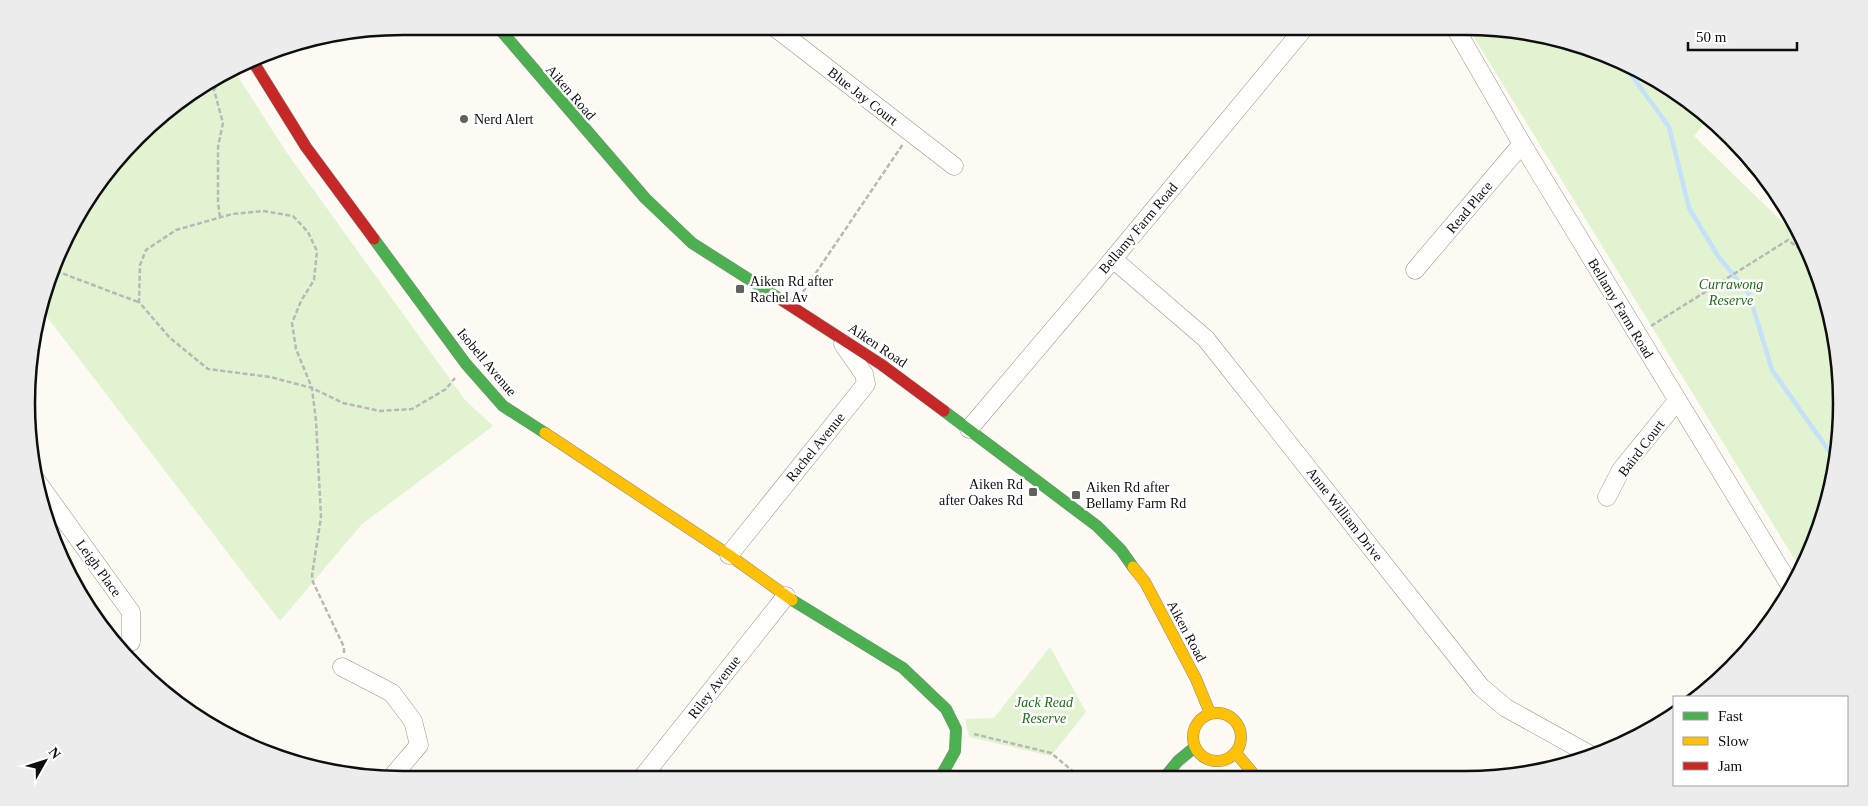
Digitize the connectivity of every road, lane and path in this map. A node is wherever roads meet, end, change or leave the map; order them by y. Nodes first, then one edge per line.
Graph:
1 (505, 35) edge
2 (785, 35) edge
3 (1299, 35) edge
4 (1459, 35) edge
5 (256, 66) edge
6 (217, 86) edge
7 (911, 133) junction
8 (1522, 144) junction
9 (954, 166) dead end
10 (220, 217) junction
11 (1799, 249) edge
12 (1113, 259) junction
13 (1416, 270) dead end
14 (59, 272) edge
15 (803, 292) dead end
16 (139, 302) junction
17 (837, 335) junction
18 (1637, 335) junction
19 (466, 364) junction
20 (312, 388) junction
21 (1677, 401) junction
22 (969, 429) junction
23 (48, 496) edge
24 (1607, 497) dead end
25 (730, 555) junction
26 (1787, 581) edge
27 (786, 596) junction
28 (131, 642) dead end
29 (342, 667) joint
30 (1210, 713) junction
31 (956, 729) junction
32 (1195, 747) junction
33 (1583, 751) edge
34 (1236, 753) junction
35 (397, 771) edge
36 (648, 771) edge
37 (944, 771) edge
38 (1073, 771) edge
39 (1170, 771) edge
40 (1251, 771) edge

1 - 17 street, Aiken Road
2 - 7 street, Blue Jay Court
3 - 12 street, Bellamy Farm Road
4 - 8 street, Bellamy Farm Road
5 - 19 street, Isobell Avenue
6 - 10 path
7 - 9 street, Blue Jay Court
7 - 15 path
8 - 13 street, Read Place
8 - 18 street, Bellamy Farm Road
10 - 16 path
10 - 20 path
11 - 18 path
12 - 22 street, Bellamy Farm Road
12 - 33 street, Anne William Drive
14 - 16 path
16 - 20 path
17 - 22 street, Aiken Road
17 - 25 street, Rachel Avenue
18 - 21 street, Bellamy Farm Road
19 - 20 path
19 - 25 street, Isobell Avenue
20 - 29 path
21 - 24 street, Baird Court
21 - 26 street, Bellamy Farm Road
22 - 30 street, Aiken Road
23 - 28 street, Leigh Place
25 - 27 street, Isobell Avenue
27 - 31 street, Isobell Avenue
27 - 36 street, Riley Avenue
29 - 35 street
30 - 32 street
30 - 34 street
31 - 37 street
31 - 38 path
32 - 34 street
32 - 39 street
34 - 40 street

